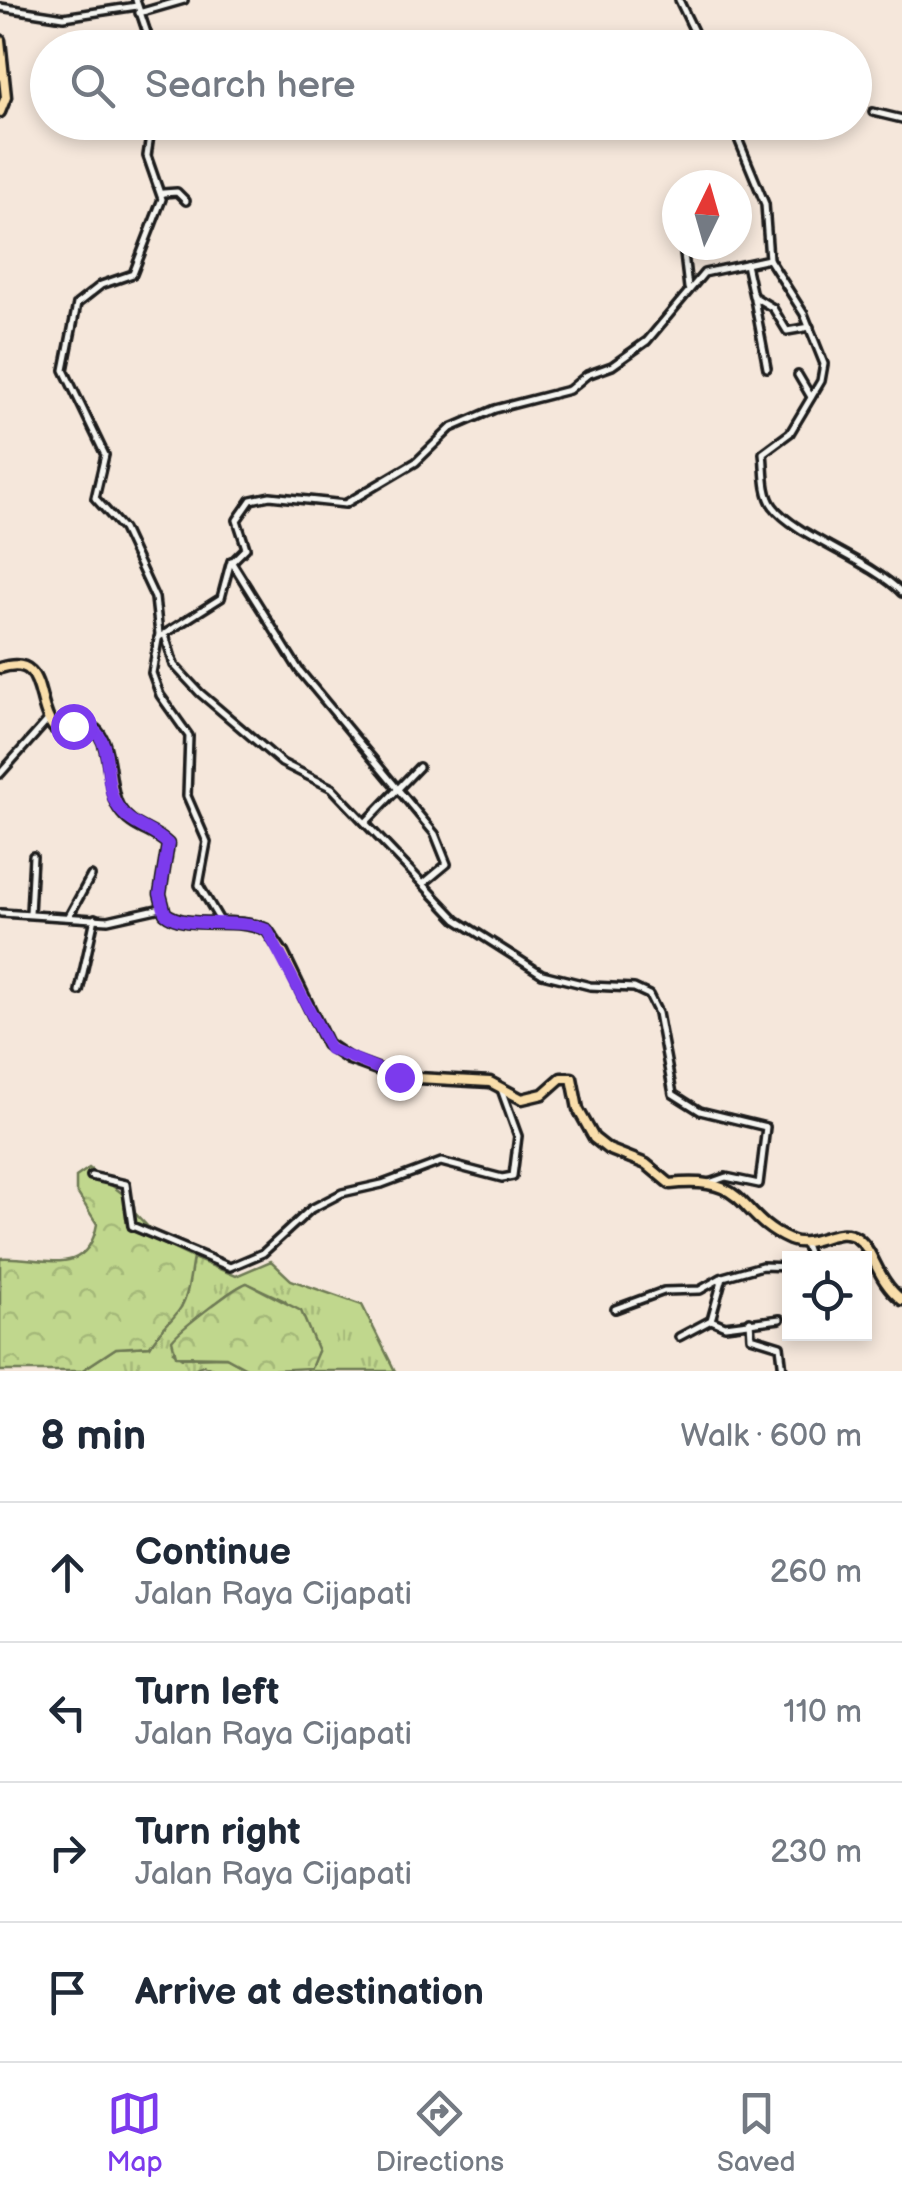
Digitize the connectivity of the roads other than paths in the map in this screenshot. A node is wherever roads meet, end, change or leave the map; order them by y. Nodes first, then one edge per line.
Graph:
1 (184, 0) edge
2 (679, 0) edge
3 (138, 6) edge
4 (0, 8) edge
5 (146, 30) edge
6 (693, 30) edge
7 (0, 40) edge
8 (0, 112) edge
9 (873, 112) dead end
10 (902, 120) edge
11 (149, 140) edge
12 (738, 140) edge
13 (163, 193) junction
14 (186, 201) dead end
15 (769, 259) junction
16 (684, 260) edge
17 (746, 264) junction
18 (688, 288) junction
19 (753, 296) junction
20 (810, 327) junction
21 (767, 368) dead end
22 (798, 375) dead end
23 (811, 397) junction
24 (231, 562) junction
25 (902, 593) edge
26 (162, 636) junction
27 (0, 668) edge
28 (48, 720) junction
29 (419, 766) dead end
30 (0, 774) edge
31 (396, 787) junction
32 (365, 823) junction
33 (32, 856) dead end
34 (90, 876) dead end
35 (423, 884) junction
36 (161, 908) junction
37 (1, 913) edge
38 (30, 913) junction
39 (68, 916) junction
40 (95, 918) junction
41 (219, 920) junction
42 (79, 991) dead end
43 (500, 1086) junction
44 (92, 1176) dead end
45 (709, 1183) junction
46 (805, 1244) junction
47 (808, 1251) edge
48 (782, 1266) edge
49 (723, 1277) junction
50 (902, 1300) edge
51 (614, 1309) dead end
52 (780, 1319) dead end
53 (710, 1320) junction
54 (750, 1320) junction
55 (679, 1337) dead end
56 (783, 1371) edge

1 - 3 street
2 - 6 street
3 - 4 street
3 - 5 street
7 - 8 main road
9 - 10 street
11 - 13 street
12 - 15 street
13 - 14 street
13 - 26 street
15 - 17 street
15 - 20 street
16 - 18 street
17 - 18 street
17 - 19 street
18 - 24 street
19 - 20 street
19 - 21 street
20 - 23 street
22 - 23 street
23 - 25 street
24 - 26 street
24 - 31 street
26 - 32 street
26 - 41 street
27 - 28 main road
28 - 30 street
28 - 36 main road
29 - 31 street
31 - 32 street
31 - 35 street
32 - 35 street
33 - 38 street
34 - 39 street
35 - 45 street
36 - 40 street
36 - 41 main road
37 - 38 street
38 - 39 street
39 - 40 street
40 - 42 street
41 - 43 main road
43 - 44 street
43 - 45 main road
45 - 46 main road
46 - 47 street
46 - 50 main road
48 - 49 street
49 - 51 street
49 - 53 street
52 - 54 street
53 - 54 street
53 - 55 street
54 - 56 street

